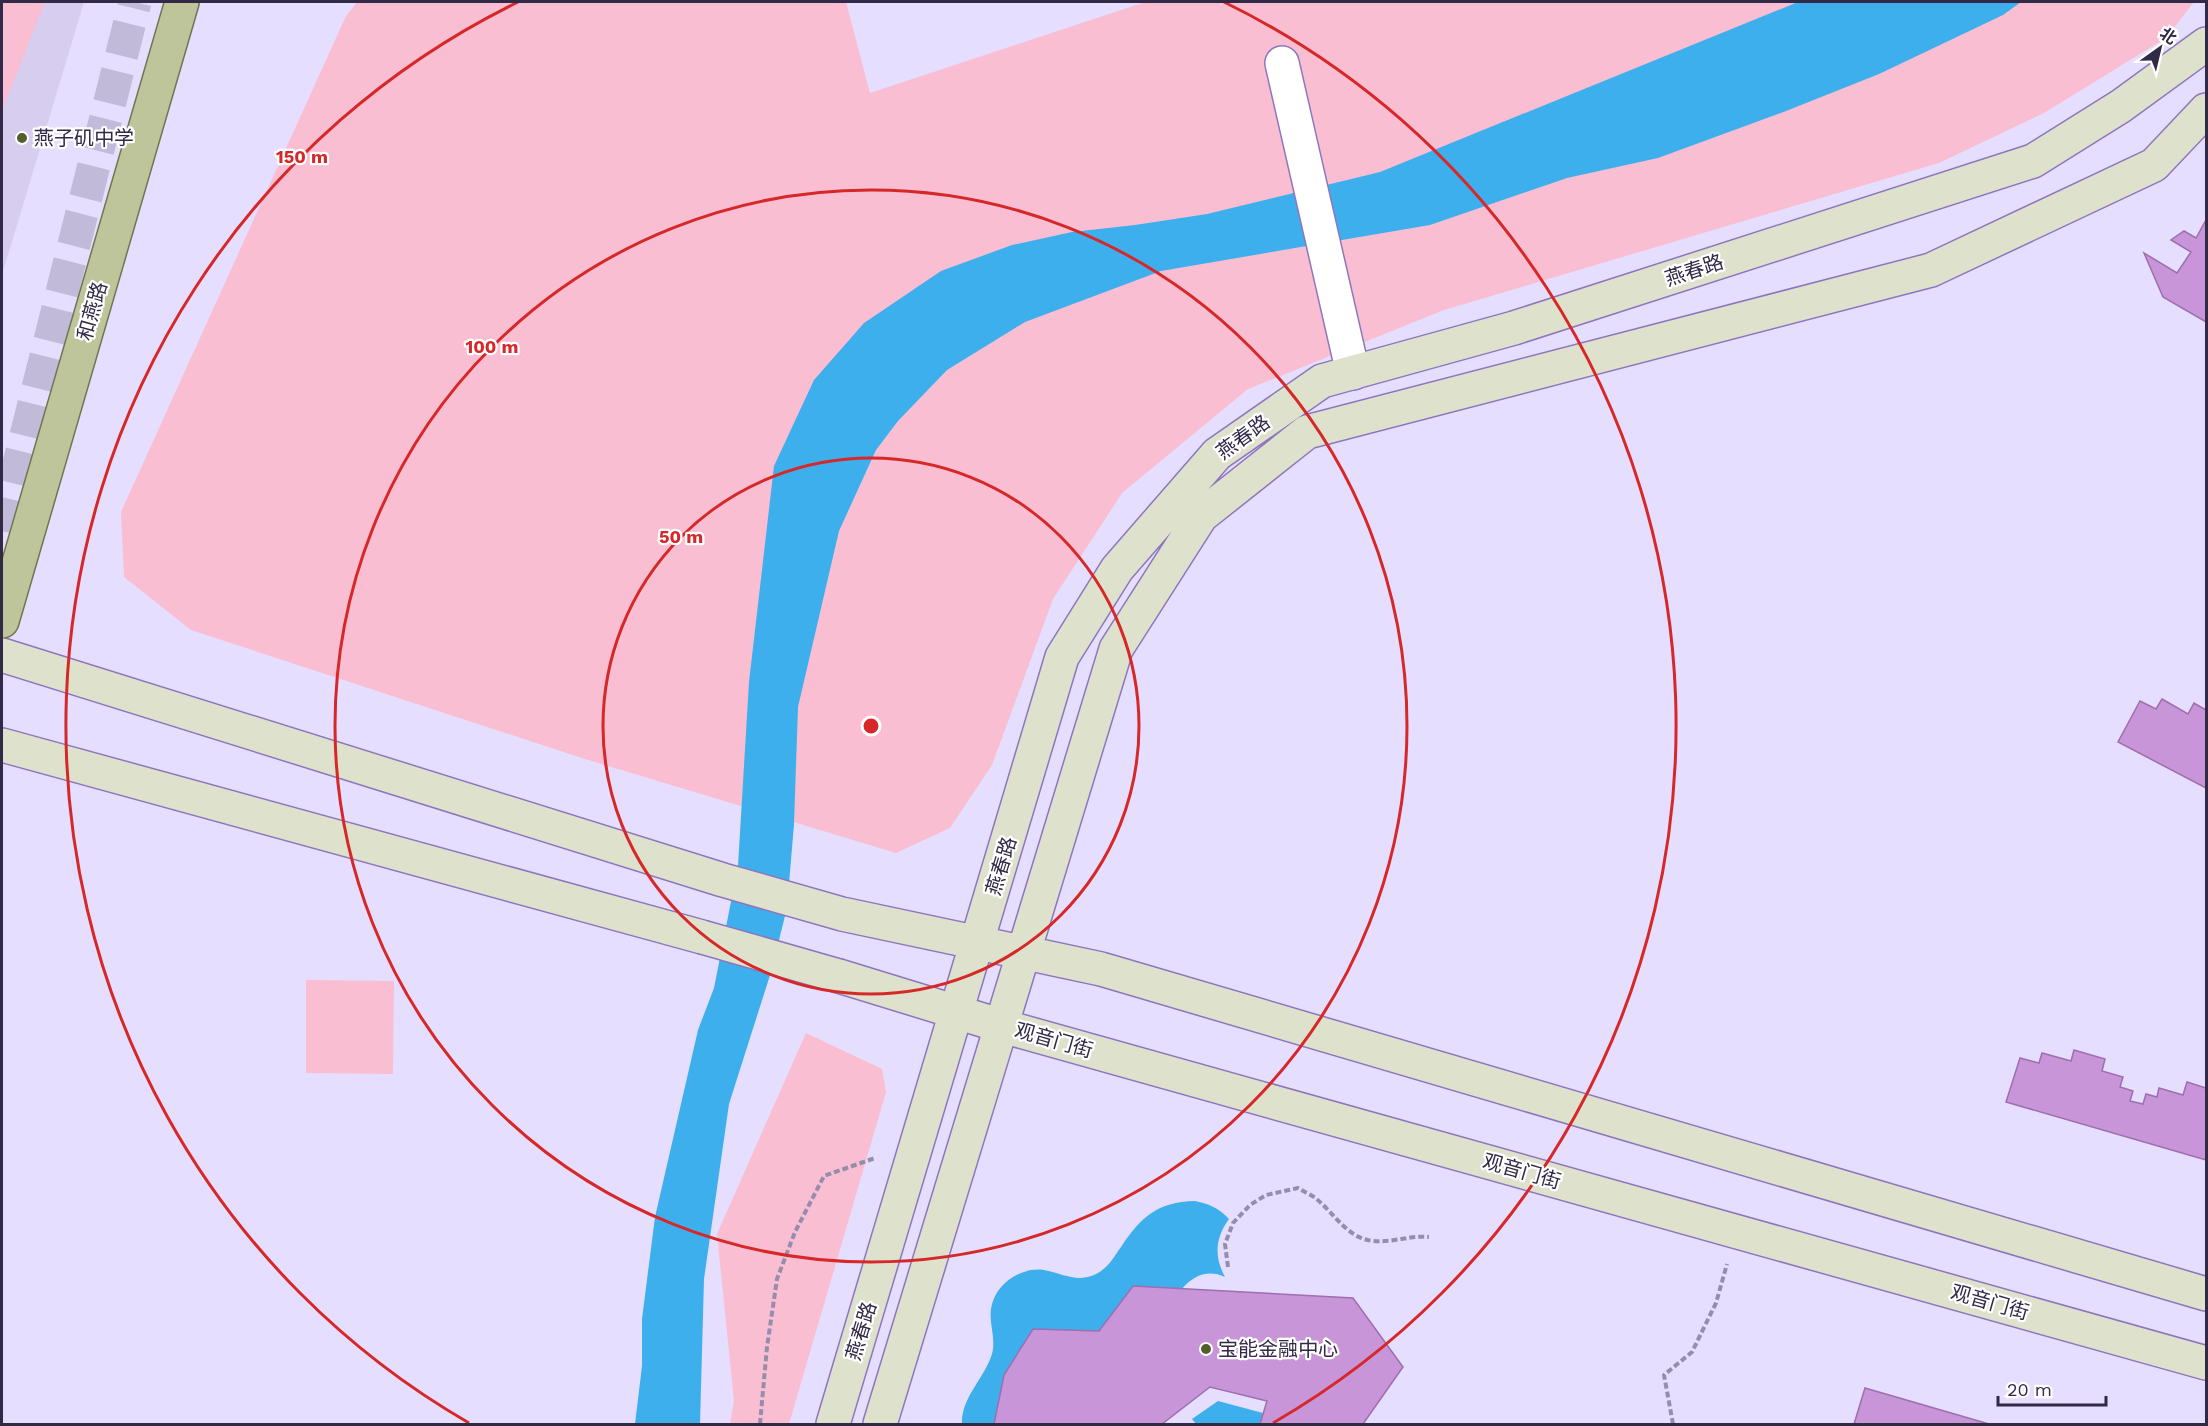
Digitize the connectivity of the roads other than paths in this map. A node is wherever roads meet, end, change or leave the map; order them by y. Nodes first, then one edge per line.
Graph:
1 (182, 2) edge
2 (2206, 44) edge
3 (1282, 63) dead end
4 (2206, 110) edge
5 (1353, 373) junction
6 (2, 621) edge
7 (2, 655) edge
8 (2, 745) edge
9 (978, 943) junction
10 (1024, 953) junction
11 (957, 1013) junction
12 (1002, 1026) junction
13 (2206, 1294) edge
14 (2206, 1363) edge
15 (833, 1425) edge
16 (880, 1425) edge

1 - 6 main road, 和燕路
2 - 5 street, 燕春路
3 - 5 street
4 - 10 street, 燕春路
5 - 9 street, 燕春路
7 - 9 street
8 - 11 street, 观音门街, bridge
9 - 10 street
9 - 11 street, 燕春路
10 - 12 street, 燕春路
10 - 13 street
11 - 12 street, 观音门街
11 - 15 street, 燕春路
12 - 14 street, 观音门街
12 - 16 street, 燕春路

